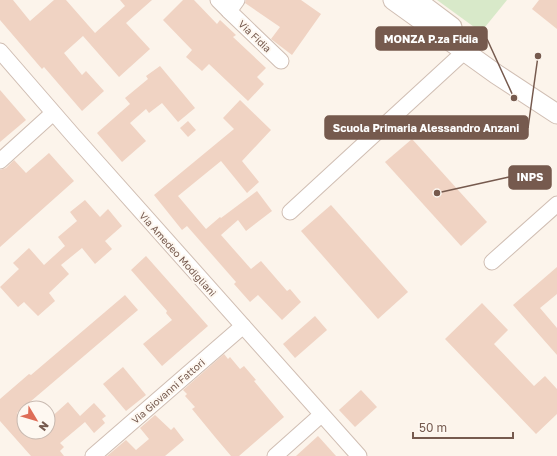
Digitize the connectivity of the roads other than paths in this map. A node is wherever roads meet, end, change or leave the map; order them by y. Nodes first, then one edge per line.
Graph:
1 (218, 0) edge
2 (393, 0) edge
3 (416, 0) edge
4 (233, 6) edge
5 (471, 44) junction
6 (0, 51) edge
7 (281, 61) dead end
8 (557, 99) edge
9 (53, 113) junction
10 (557, 114) edge
11 (0, 161) edge
12 (557, 204) edge
13 (290, 212) dead end
14 (492, 262) dead end
15 (243, 326) junction
16 (321, 415) junction
17 (94, 456) edge
18 (275, 456) edge
19 (359, 456) edge

1 - 4 street, Via Fidia
2 - 5 street
3 - 5 street
4 - 7 street, Via Fidia
5 - 8 street
5 - 10 street
5 - 13 street
6 - 9 street, Via Amedeo Modigliani
9 - 11 street
9 - 15 street, Via Amedeo Modigliani
12 - 14 street
15 - 16 street, Via Amedeo Modigliani
15 - 17 street, Via Giovanni Fattori
16 - 18 street
16 - 19 street, Via Amedeo Modigliani

